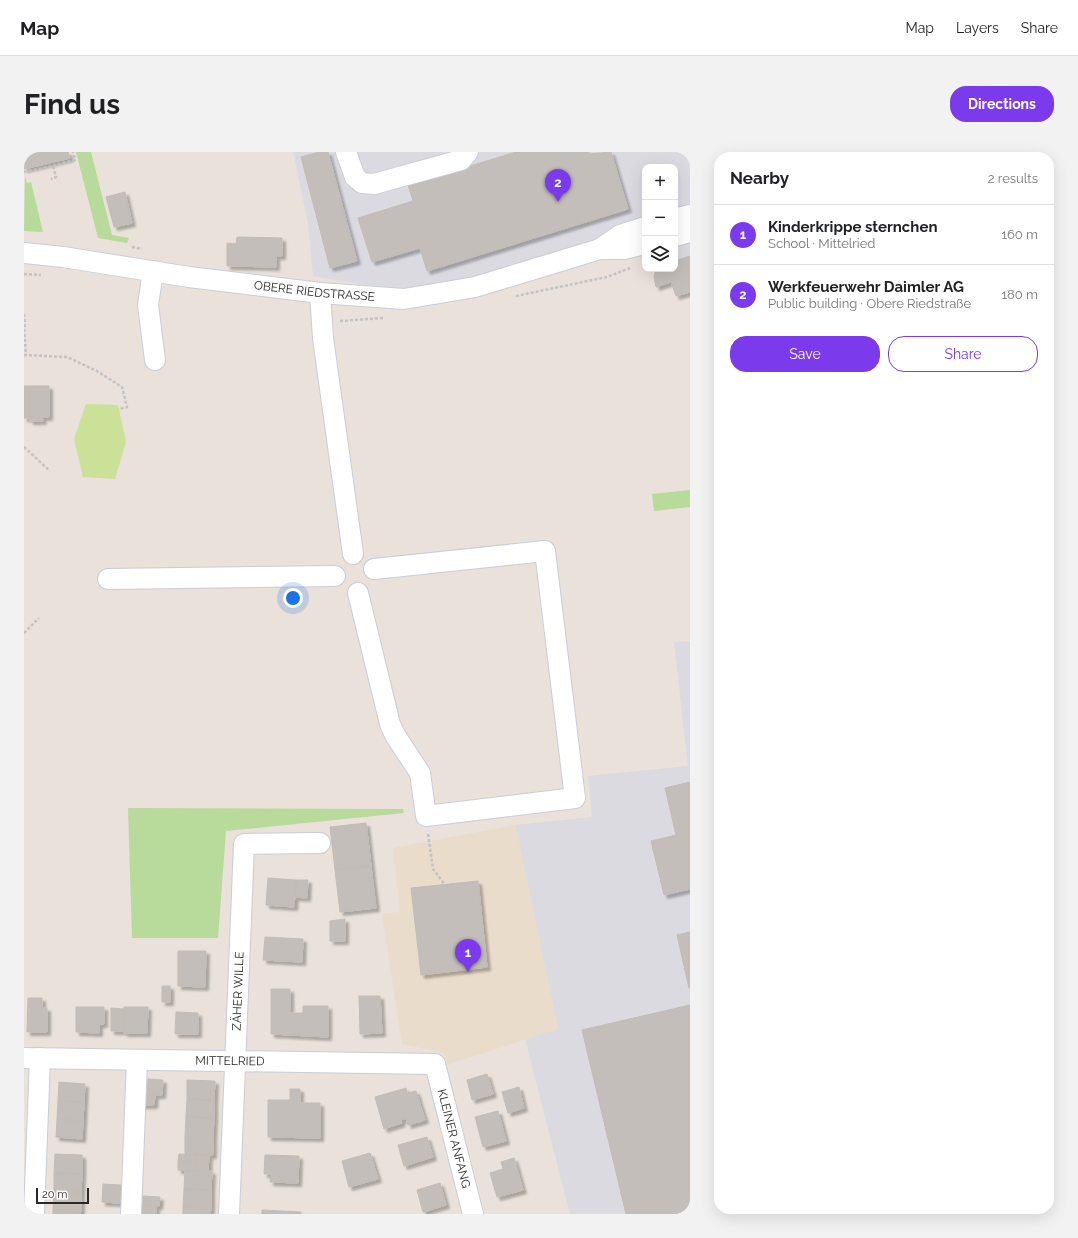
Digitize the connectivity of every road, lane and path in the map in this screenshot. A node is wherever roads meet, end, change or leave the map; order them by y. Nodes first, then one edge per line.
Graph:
1 (73, 152) edge
2 (346, 152) edge
3 (468, 152) edge
4 (53, 166) junction
5 (24, 172) edge
6 (51, 179) dead end
7 (690, 214) edge
8 (678, 218) edge
9 (642, 228) edge
10 (690, 232) edge
11 (678, 235) edge
12 (642, 245) edge
13 (600, 249) junction
14 (24, 253) edge
15 (153, 271) junction
16 (320, 293) junction
17 (24, 314) edge
18 (24, 329) edge
19 (25, 355) edge
20 (155, 360) dead end
21 (119, 409) dead end
22 (24, 447) edge
23 (50, 471) dead end
24 (352, 554) junction
25 (374, 569) junction
26 (335, 576) junction
27 (108, 579) dead end
28 (358, 593) junction
29 (38, 618) dead end
30 (24, 633) edge
31 (426, 816) junction
32 (320, 843) dead end
33 (445, 885) dead end
34 (32, 1058) edge
35 (137, 1060) junction
36 (235, 1061) junction
37 (435, 1064) joint
38 (34, 1214) edge
39 (131, 1214) edge
40 (229, 1214) edge
41 (474, 1214) edge

1 - 4 path
2 - 3 street
4 - 5 path
4 - 6 path
7 - 8 street
9 - 13 street
10 - 11 street
12 - 13 street
13 - 16 street, OBERE RIEDSTRASSE
14 - 15 street, OBERE RIEDSTRASSE
15 - 16 street, OBERE RIEDSTRASSE
15 - 20 street
16 - 24 street
17 - 18 path
18 - 19 path
19 - 21 path
22 - 23 path
24 - 25 street
24 - 26 street
25 - 28 street
25 - 31 street
26 - 27 street
26 - 28 street
28 - 31 street
29 - 30 path
31 - 33 path
32 - 36 street, ZÄHER WILLE
34 - 35 street, MITTELRIED
34 - 38 street
35 - 36 street, MITTELRIED
35 - 39 street
36 - 37 street, MITTELRIED
36 - 40 street, ZÄHER WILLE
37 - 41 street, KLEINER ANFANG

